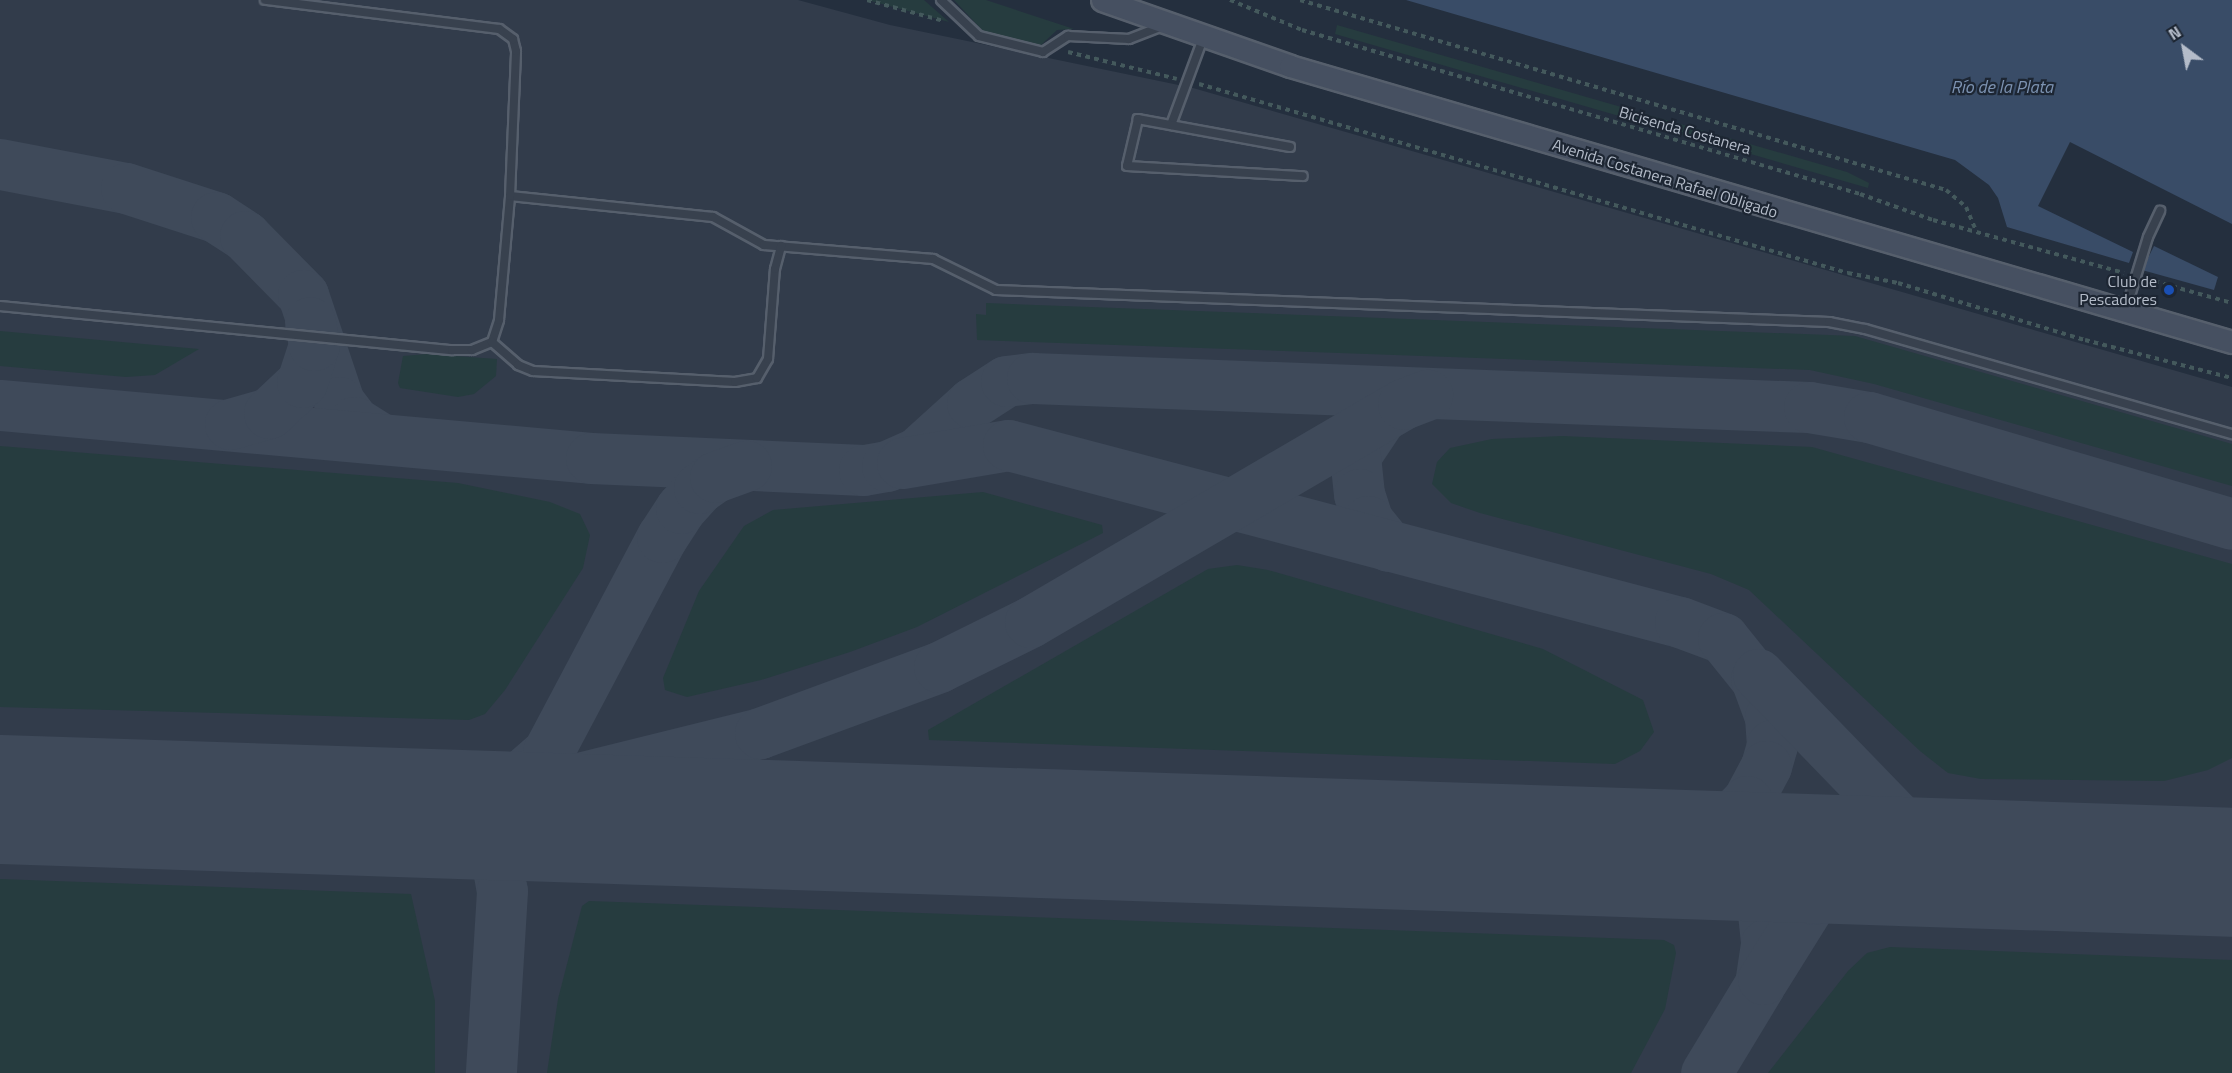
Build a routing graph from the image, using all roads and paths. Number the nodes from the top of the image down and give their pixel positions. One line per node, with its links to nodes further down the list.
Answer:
1 (265, 0): 15 (lane)
2 (867, 0): 8 (path)
3 (941, 0): 8 (lane)
4 (1102, 0): 7 (main road, Avenida Costanera Rafael Obligado)
5 (1230, 0): 17 (path, Bicisenda Costanera)
6 (1300, 0): 17 (path)
7 (1168, 24): 9 (main road, Avenida Costanera Rafael Obligado); 10 (lane)
8 (970, 28): 10 (lane)
9 (1204, 36): 11 (lane); 22 (main road, Avenida Costanera Rafael Obligado)
10 (1053, 48): 11 (path)
11 (1188, 82): 12 (lane); 25 (path)
12 (1171, 125): 13 (lane); 14 (lane)
13 (1290, 147)
14 (1303, 176)
15 (510, 196): 18 (lane); 23 (lane)
16 (2160, 211): 19 (lane)
17 (1976, 232): 19 (path, Bicisenda Costanera)
18 (781, 246): 23 (lane); 26 (lane)
19 (2136, 276): 20 (path, Bicisenda Costanera); 22 (lane)
20 (2232, 303)
21 (0, 306): 23 (lane)
22 (2125, 313): 24 (main road, Avenida Costanera Rafael Obligado)
23 (492, 342)
24 (2232, 342)
25 (2232, 378)
26 (2232, 434)

